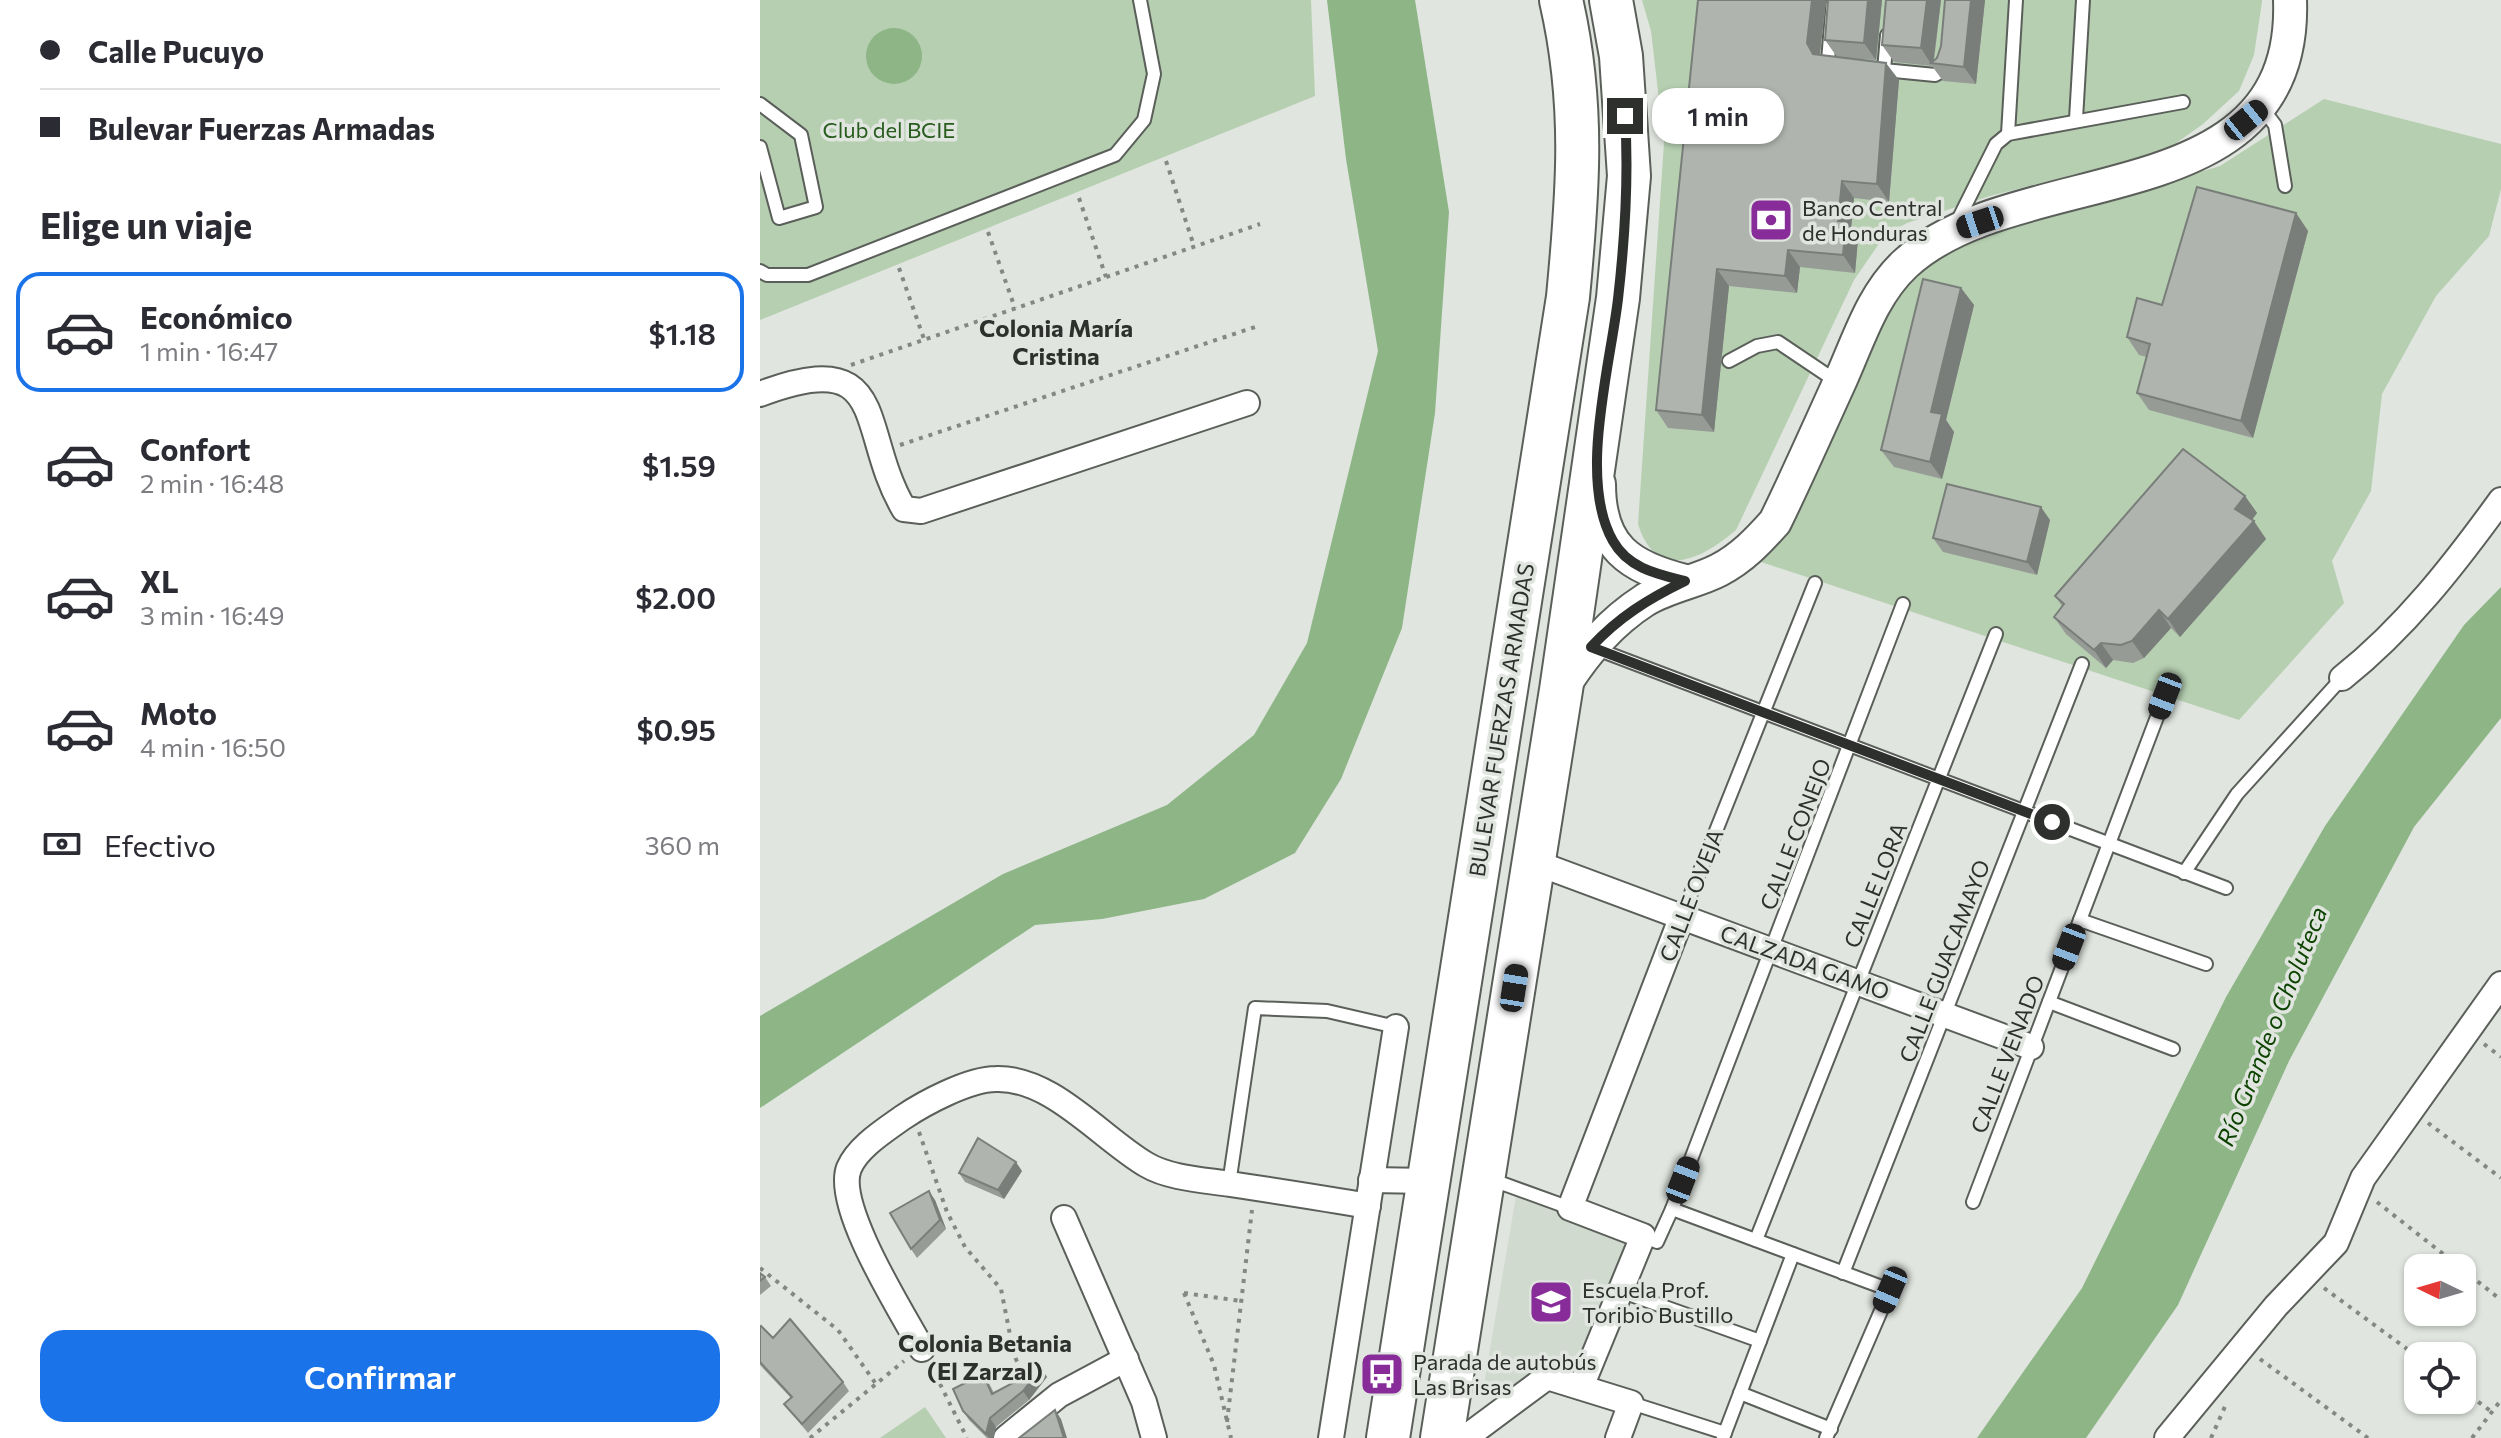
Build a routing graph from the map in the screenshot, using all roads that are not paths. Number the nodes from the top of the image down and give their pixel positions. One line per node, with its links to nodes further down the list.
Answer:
1 (1140, 0): 19 (lane)
2 (1561, 0): 56 (highway, BULEVAR FUERZAS ARMADAS)
3 (1611, 0): 24 (highway)
4 (1833, 0): 10 (lane)
5 (2016, 0): 15 (lane)
6 (2083, 0): 14 (lane)
7 (2290, 0): 13 (street)
8 (1890, 14): 9 (lane)
9 (1945, 47)
10 (1845, 67)
11 (2183, 102): 14 (lane)
12 (760, 104): 16 (lane)
13 (2262, 108): 17 (lane); 18 (street)
14 (2076, 119): 15 (lane)
15 (2008, 134): 18 (lane)
16 (760, 147)
17 (2285, 186)
18 (1953, 231): 21 (street)
19 (760, 271)
20 (1729, 361): 21 (lane)
21 (1839, 383): 26 (street)
22 (760, 394): 23 (street)
23 (1247, 403)
24 (1599, 443): 26 (street); 33 (highway)
25 (2501, 500): 32 (street)
26 (1685, 581): 30 (street)
27 (1815, 583): 35 (lane, CALLE OVEJA)
28 (1903, 604): 36 (lane, CALLE CONEJO)
29 (1996, 634): 37 (lane, CALLE LORA)
30 (1591, 647): 33 (street); 35 (lane)
31 (2082, 664): 38 (lane, CALLE GUACAMAYO)
32 (2342, 678): 41 (lane)
33 (1561, 690): 40 (highway)
34 (2165, 696): 39 (lane, CALLE VENADO)
35 (1763, 712): 36 (lane); 43 (lane, CALLE OVEJA)
36 (1851, 746): 37 (lane); 45 (lane, CALLE CONEJO)
37 (1938, 779): 38 (lane); 47 (lane, CALLE LORA)
38 (2024, 812): 39 (lane); 50 (lane, CALLE GUACAMAYO)
39 (2108, 844): 41 (lane); 44 (lane, CALLE VENADO)
40 (1534, 862): 43 (street, CALZADA GAMO); 54 (highway)
41 (2184, 873): 42 (lane)
42 (2226, 888)
43 (1682, 916): 45 (street, CALZADA GAMO); 60 (street, CALLE OVEJA)
44 (2080, 920): 46 (lane); 49 (lane, CALLE VENADO)
45 (1772, 950): 47 (street, CALZADA GAMO); 61 (lane, CALLE CONEJO)
46 (2206, 964)
47 (1858, 982): 50 (street, CALZADA GAMO); 64 (lane, CALLE LORA)
48 (2501, 984): 83 (street)
49 (2049, 1002): 52 (lane, CALLE VENADO); 53 (lane)
50 (1945, 1014): 52 (street, CALZADA GAMO); 66 (lane, CALLE GUACAMAYO)
51 (1396, 1027): 55 (street); 57 (lane)
52 (2031, 1047): 58 (lane, CALLE VENADO)
53 (2173, 1049)
54 (1483, 1176): 60 (lane); 80 (highway)
55 (1371, 1180): 56 (street); 59 (street)
56 (1428, 1181): 79 (highway, BULEVAR FUERZAS ARMADAS)
57 (1229, 1184): 59 (street); 69 (street)
58 (1973, 1202)
59 (1368, 1206): 78 (street)
60 (1570, 1208): 63 (street)
61 (1672, 1209): 63 (lane, CALLE CONEJO); 64 (lane)
62 (1064, 1218): 70 (street)
63 (1643, 1236): 67 (street)
64 (1756, 1240): 65 (lane)
65 (1793, 1254): 66 (lane); 68 (lane)
66 (1843, 1273): 74 (lane)
67 (1620, 1291): 68 (lane); 71 (street)
68 (1760, 1341): 72 (lane)
69 (922, 1349)
70 (1126, 1359): 76 (street); 77 (street)
71 (1581, 1387): 73 (street); 81 (street)
72 (1740, 1393): 74 (lane); 75 (lane)
73 (1631, 1403): 75 (lane); 82 (street)
74 (1828, 1433)
75 (1724, 1435)
76 (1006, 1438)
77 (1154, 1438)
78 (1331, 1438)
79 (1388, 1438)
80 (1442, 1438)
81 (1465, 1438)
82 (1618, 1438)
83 (2167, 1438)

